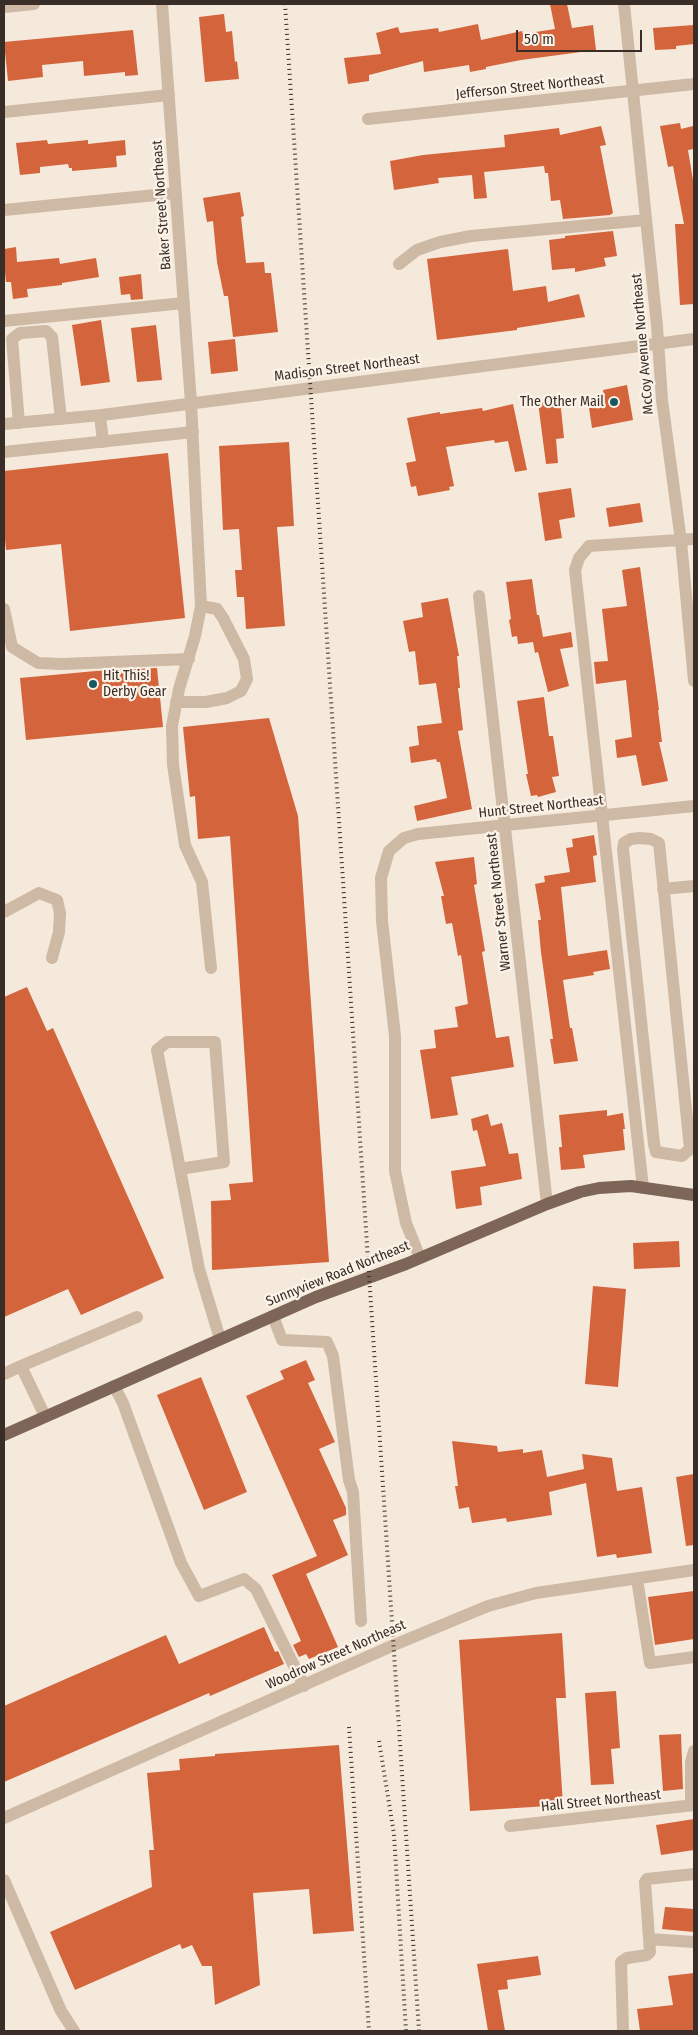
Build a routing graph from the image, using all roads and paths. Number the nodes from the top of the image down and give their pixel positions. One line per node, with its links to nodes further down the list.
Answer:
1 (34, 4): 4 (street)
2 (162, 4): 7 (street, Baker Street Northeast)
3 (624, 4): 6 (street, McCoy Avenue Northeast)
4 (4, 7)
5 (694, 84): 6 (street, Jefferson Street Northeast)
6 (634, 91): 9 (street, Jefferson Street Northeast); 12 (street, McCoy Avenue Northeast)
7 (169, 95): 8 (street); 10 (street, Baker Street Northeast)
8 (4, 112)
9 (368, 118)
10 (176, 193): 11 (street); 14 (street, Baker Street Northeast)
11 (4, 210)
12 (646, 220): 13 (street); 17 (street, McCoy Avenue Northeast)
13 (399, 264)
14 (184, 303): 15 (street); 18 (street, Baker Street Northeast)
15 (4, 321)
16 (694, 339): 17 (street, Madison Street Northeast)
17 (659, 343): 18 (street, Madison Street Northeast); 27 (street, McCoy Avenue Northeast)
18 (191, 403): 19 (street, Madison Street Northeast); 23 (street, Baker Street Northeast)
19 (100, 415): 20 (street, Madison Street Northeast); 24 (street)
20 (61, 419): 21 (street, Madison Street Northeast); 21 (street)
21 (19, 423): 22 (street, Madison Street Northeast)
22 (4, 424)
23 (192, 432): 24 (street); 29 (street, Baker Street Northeast)
24 (103, 442): 25 (street)
25 (4, 452)
26 (694, 540): 27 (street)
27 (680, 541): 32 (street, McCoy Avenue Northeast); 35 (street)
28 (479, 596): 36 (street, Warner Street Northeast)
29 (201, 606): 31 (street, Baker Street Northeast); 33 (street)
30 (4, 610): 31 (street)
31 (189, 659): 33 (street, Baker Street Northeast)
32 (694, 680)
33 (176, 702): 41 (street, Baker Street Northeast)
34 (694, 806): 35 (street, Hunt Street Northeast)
35 (603, 815): 36 (street, Hunt Street Northeast); 44 (street)
36 (505, 826): 46 (street, Warner Street Northeast); 47 (street, Hunt Street Northeast)
37 (694, 886): 38 (street)
38 (663, 889): 42 (street); 42 (street)
39 (4, 912): 40 (street)
40 (52, 958)
41 (211, 968)
42 (689, 1094)
43 (180, 1169): 43 (street); 50 (street)
44 (643, 1188): 45 (main road, Sunnyview Road Northeast); 46 (main road, Sunnyview Road Northeast)
45 (694, 1195)
46 (547, 1204): 47 (main road, Sunnyview Road Northeast)
47 (420, 1258): 48 (main road, Sunnyview Road Northeast)
48 (273, 1316): 50 (main road, Sunnyview Road Northeast); 58 (street)
49 (137, 1318): 51 (street)
50 (220, 1339): 53 (main road, Sunnyview Road Northeast)
51 (21, 1366): 52 (street); 54 (street)
52 (4, 1374)
53 (114, 1386): 54 (main road, Sunnyview Road Northeast); 60 (street)
54 (45, 1416): 55 (main road, Sunnyview Road Northeast)
55 (4, 1434)
56 (694, 1570): 57 (street, Woodrow Street Northeast)
57 (637, 1578): 59 (street); 60 (street, Woodrow Street Northeast)
58 (361, 1621)
59 (694, 1657)
60 (304, 1686): 63 (street, Woodrow Street Northeast)
61 (694, 1751): 62 (street)
62 (693, 1805): 64 (street, Hall Street Northeast)
63 (4, 1818)
64 (510, 1826)
65 (694, 1874): 67 (street)
66 (4, 1880): 69 (street)
67 (649, 1939): 68 (street); 70 (street)
68 (694, 1942)
69 (74, 2031)
70 (622, 2031)

